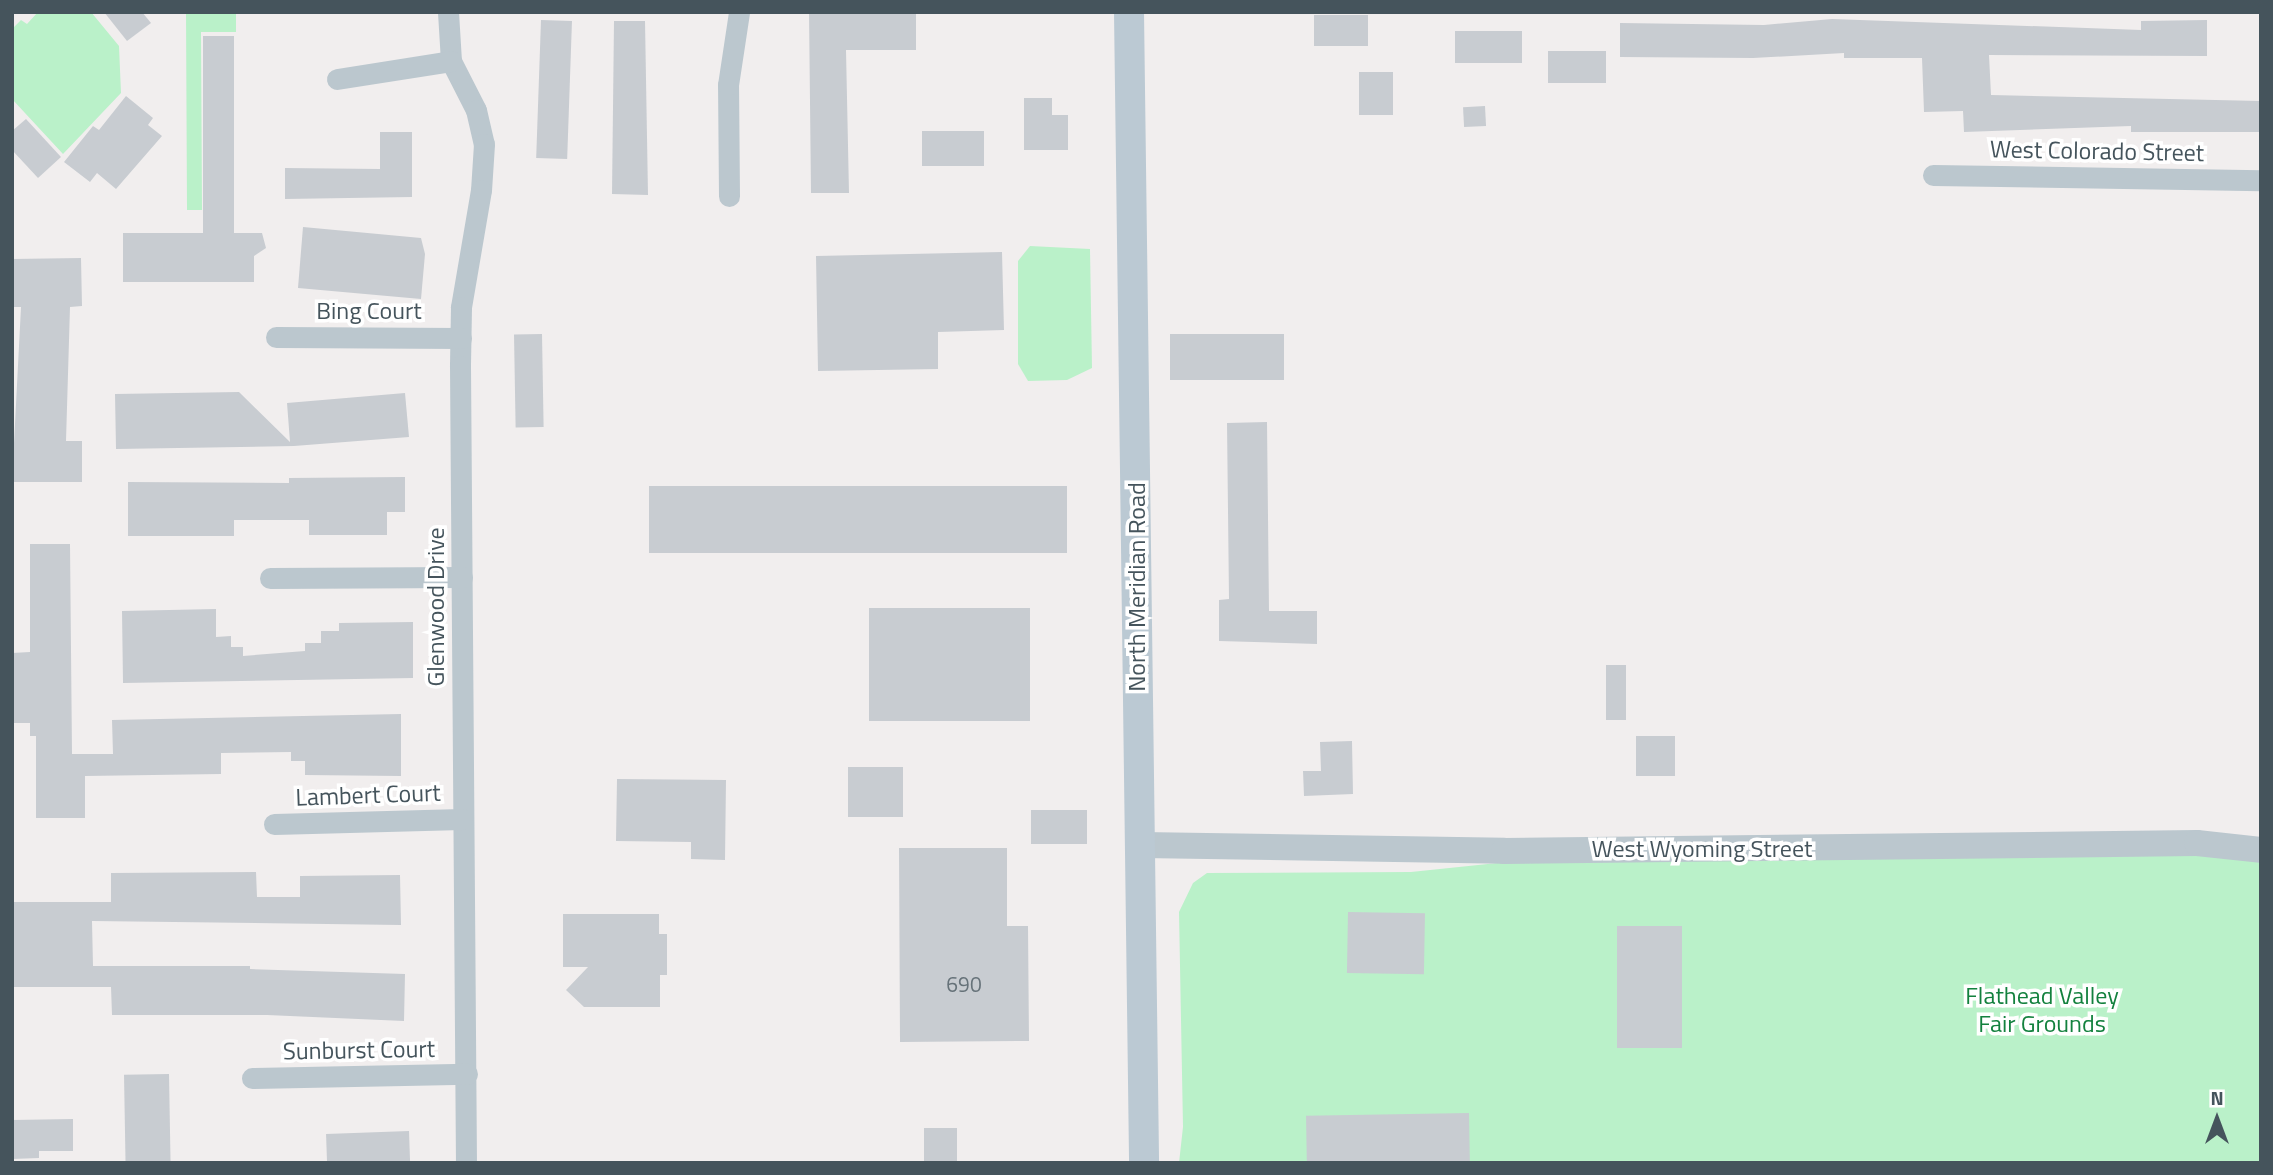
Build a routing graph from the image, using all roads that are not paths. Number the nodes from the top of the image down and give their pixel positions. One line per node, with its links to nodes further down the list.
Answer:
1 (448, 12): 4 (street, Glenwood Drive)
2 (739, 12): 8 (street)
3 (1129, 12): 15 (main road, North Meridian Road)
4 (451, 61): 5 (street); 10 (street, Glenwood Drive)
5 (337, 79)
6 (1933, 175): 7 (street, West Colorado Street)
7 (2261, 180)
8 (729, 196)
9 (276, 337): 10 (street, Bing Court)
10 (461, 338): 11 (street, Glenwood Drive)
11 (462, 577): 12 (street); 13 (street, Glenwood Drive)
12 (270, 578)
13 (462, 819): 14 (street, Lambert Court); 17 (street, Glenwood Drive)
14 (274, 824)
15 (1142, 845): 16 (street, West Wyoming Street); 20 (main road, North Meridian Road)
16 (2261, 850)
17 (467, 1074): 18 (street, Sunburst Court); 19 (street, Glenwood Drive)
18 (253, 1078)
19 (466, 1163)
20 (1144, 1163)

